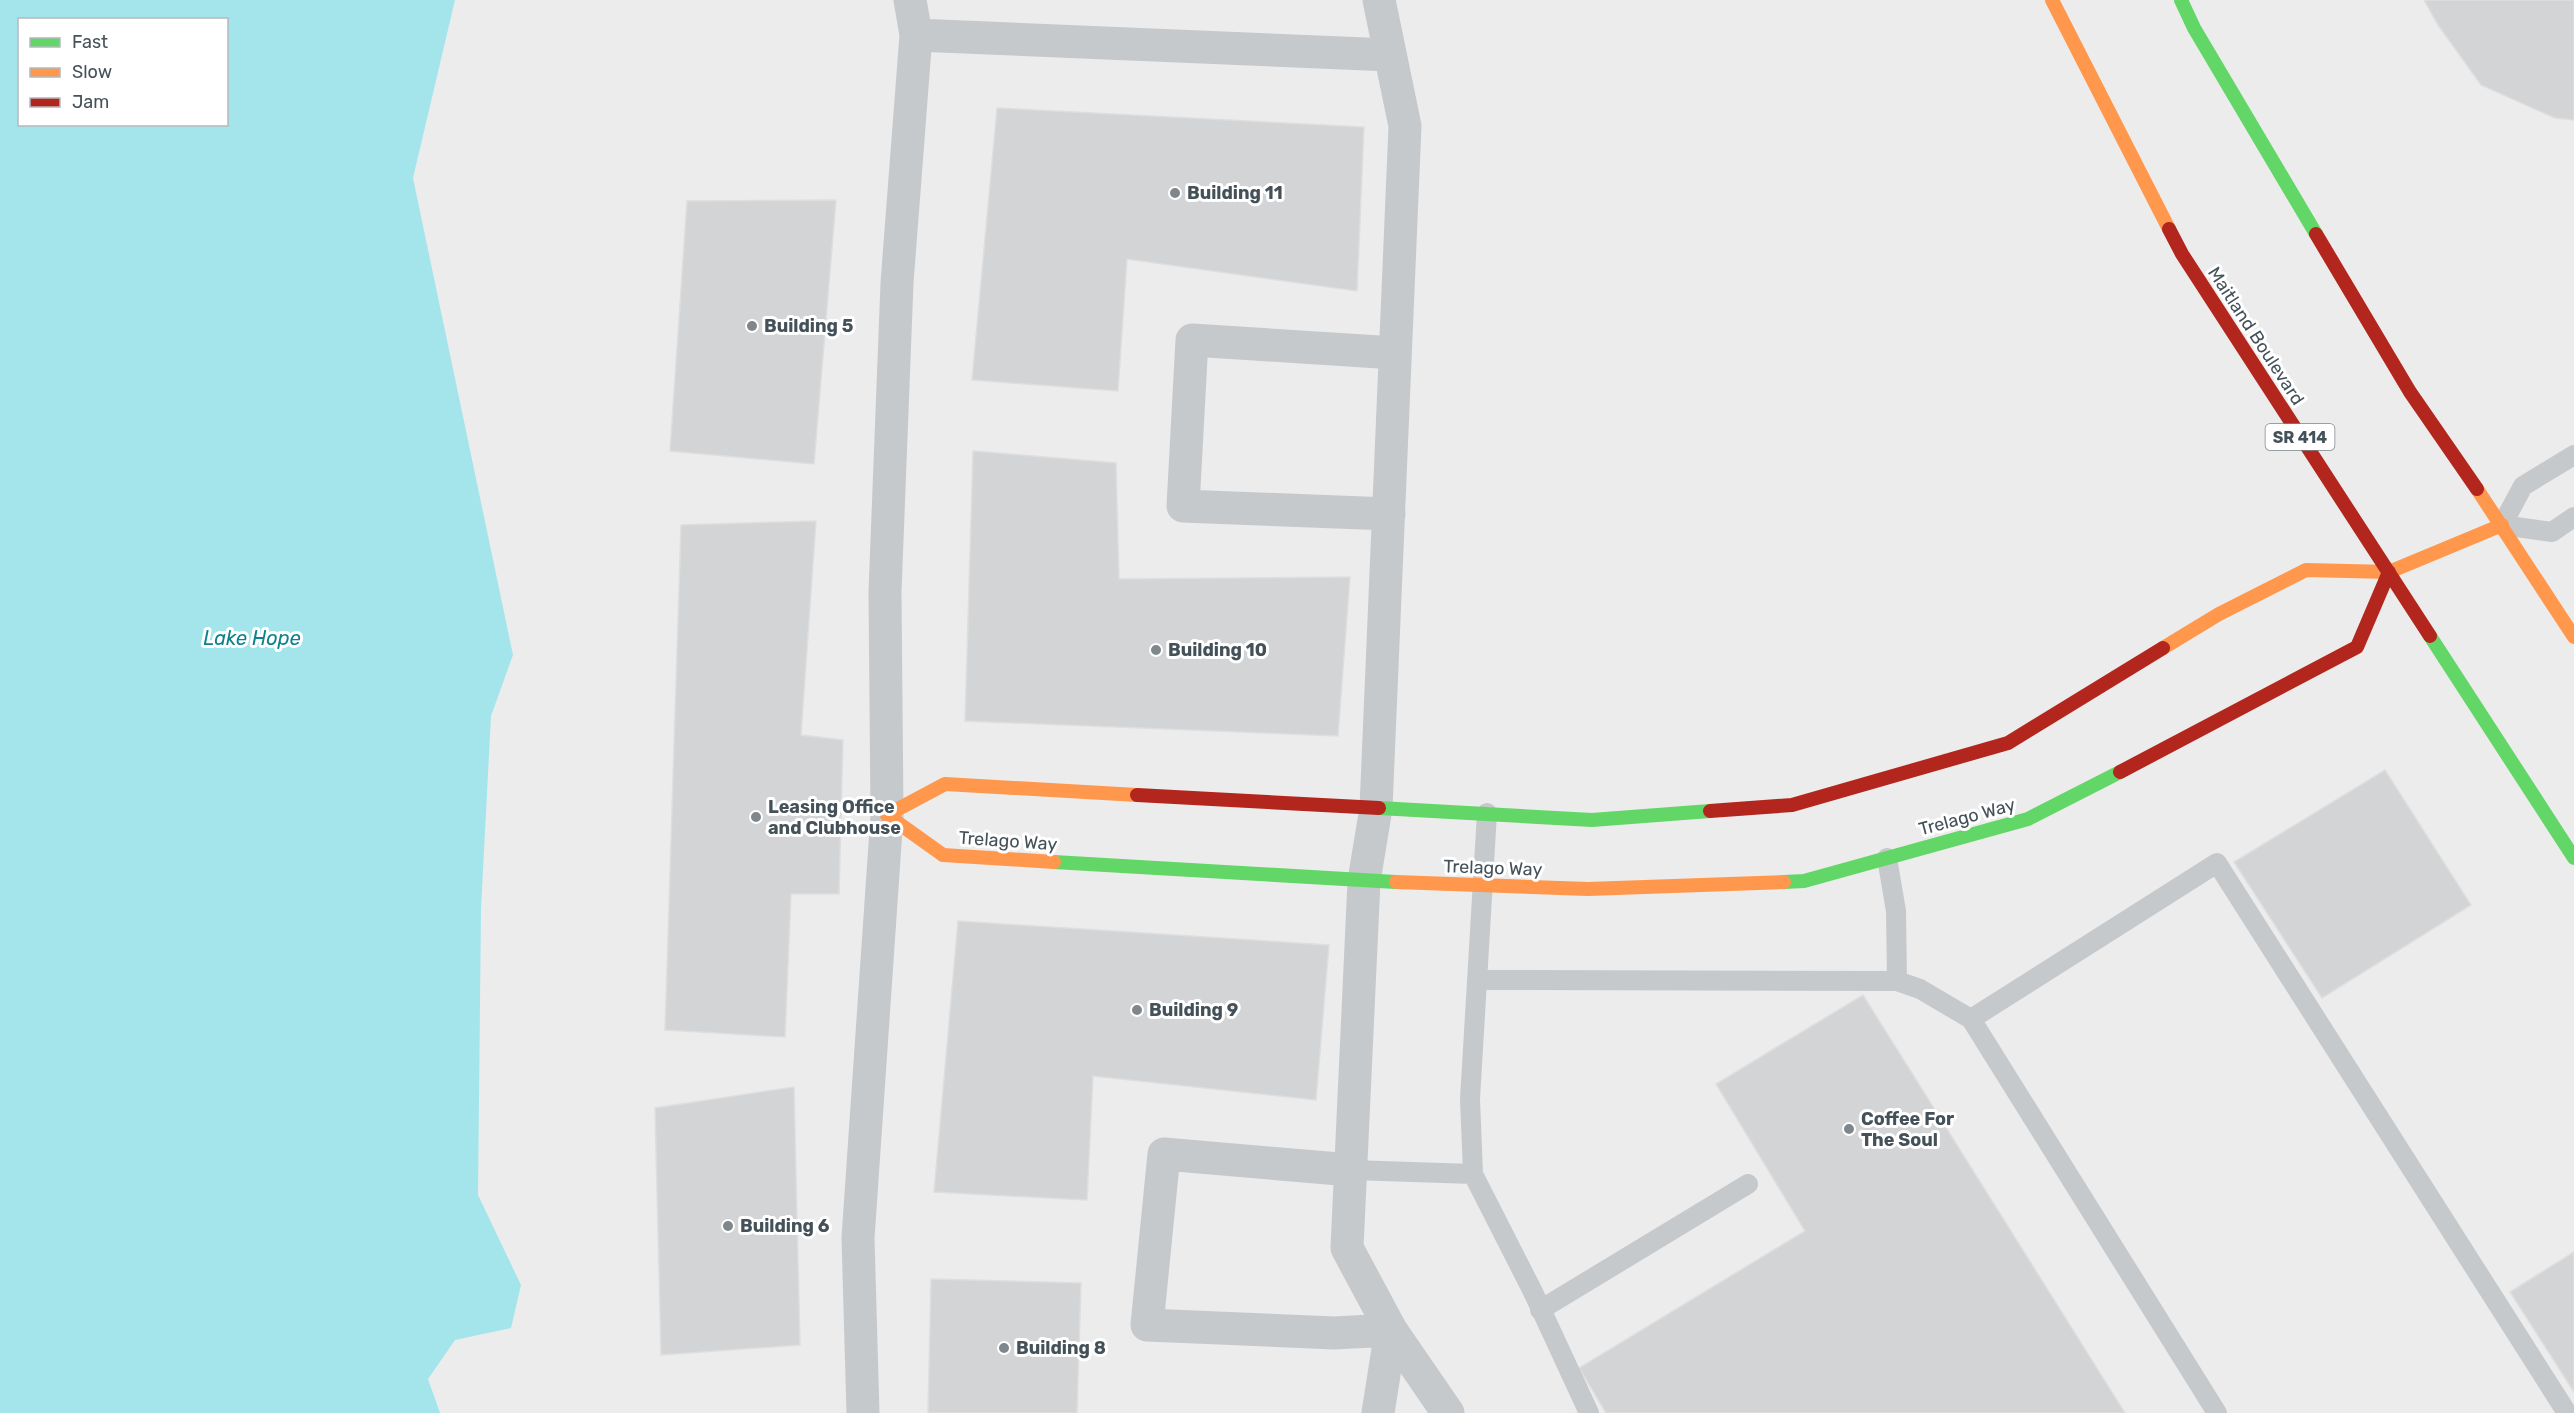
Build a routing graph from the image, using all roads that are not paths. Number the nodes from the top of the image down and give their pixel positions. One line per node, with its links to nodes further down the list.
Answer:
1 (910, 0): 5 (street)
2 (1379, 0): 6 (street)
3 (2052, 0): 12 (street, Maitland Boulevard / SR 414)
4 (2181, 0): 11 (street)
5 (916, 35): 6 (street); 16 (street)
6 (1390, 55): 7 (street)
7 (1395, 353): 9 (street); 9 (street)
8 (2574, 455): 11 (lane)
9 (1389, 514): 14 (street)
10 (2574, 517): 11 (lane)
11 (2502, 525): 12 (street); 13 (street)
12 (2389, 572): 15 (street); 17 (street, Trelago Way); 18 (street, Maitland Boulevard / SR 414)
13 (2574, 637)
14 (1376, 808): 15 (street); 16 (street); 19 (street)
15 (1487, 813): 20 (lane)
16 (887, 815): 19 (street, Trelago Way); 29 (street)
17 (1887, 858): 20 (street, Trelago Way); 22 (lane)
18 (2574, 858)
19 (1364, 881): 20 (street, Trelago Way); 24 (street)
20 (1482, 885): 21 (lane)
21 (1477, 980): 22 (lane); 25 (lane)
22 (1897, 981): 23 (lane)
23 (1971, 1020): 33 (lane); 34 (lane)
24 (1351, 1170): 25 (lane); 28 (street); 28 (street)
25 (1473, 1174): 27 (lane)
26 (1748, 1184): 27 (lane)
27 (1540, 1310): 32 (lane)
28 (1391, 1330): 30 (street); 31 (street)
29 (863, 1413)
30 (1378, 1413)
31 (1448, 1413)
32 (1589, 1413)
33 (2217, 1413)
34 (2567, 1413)

